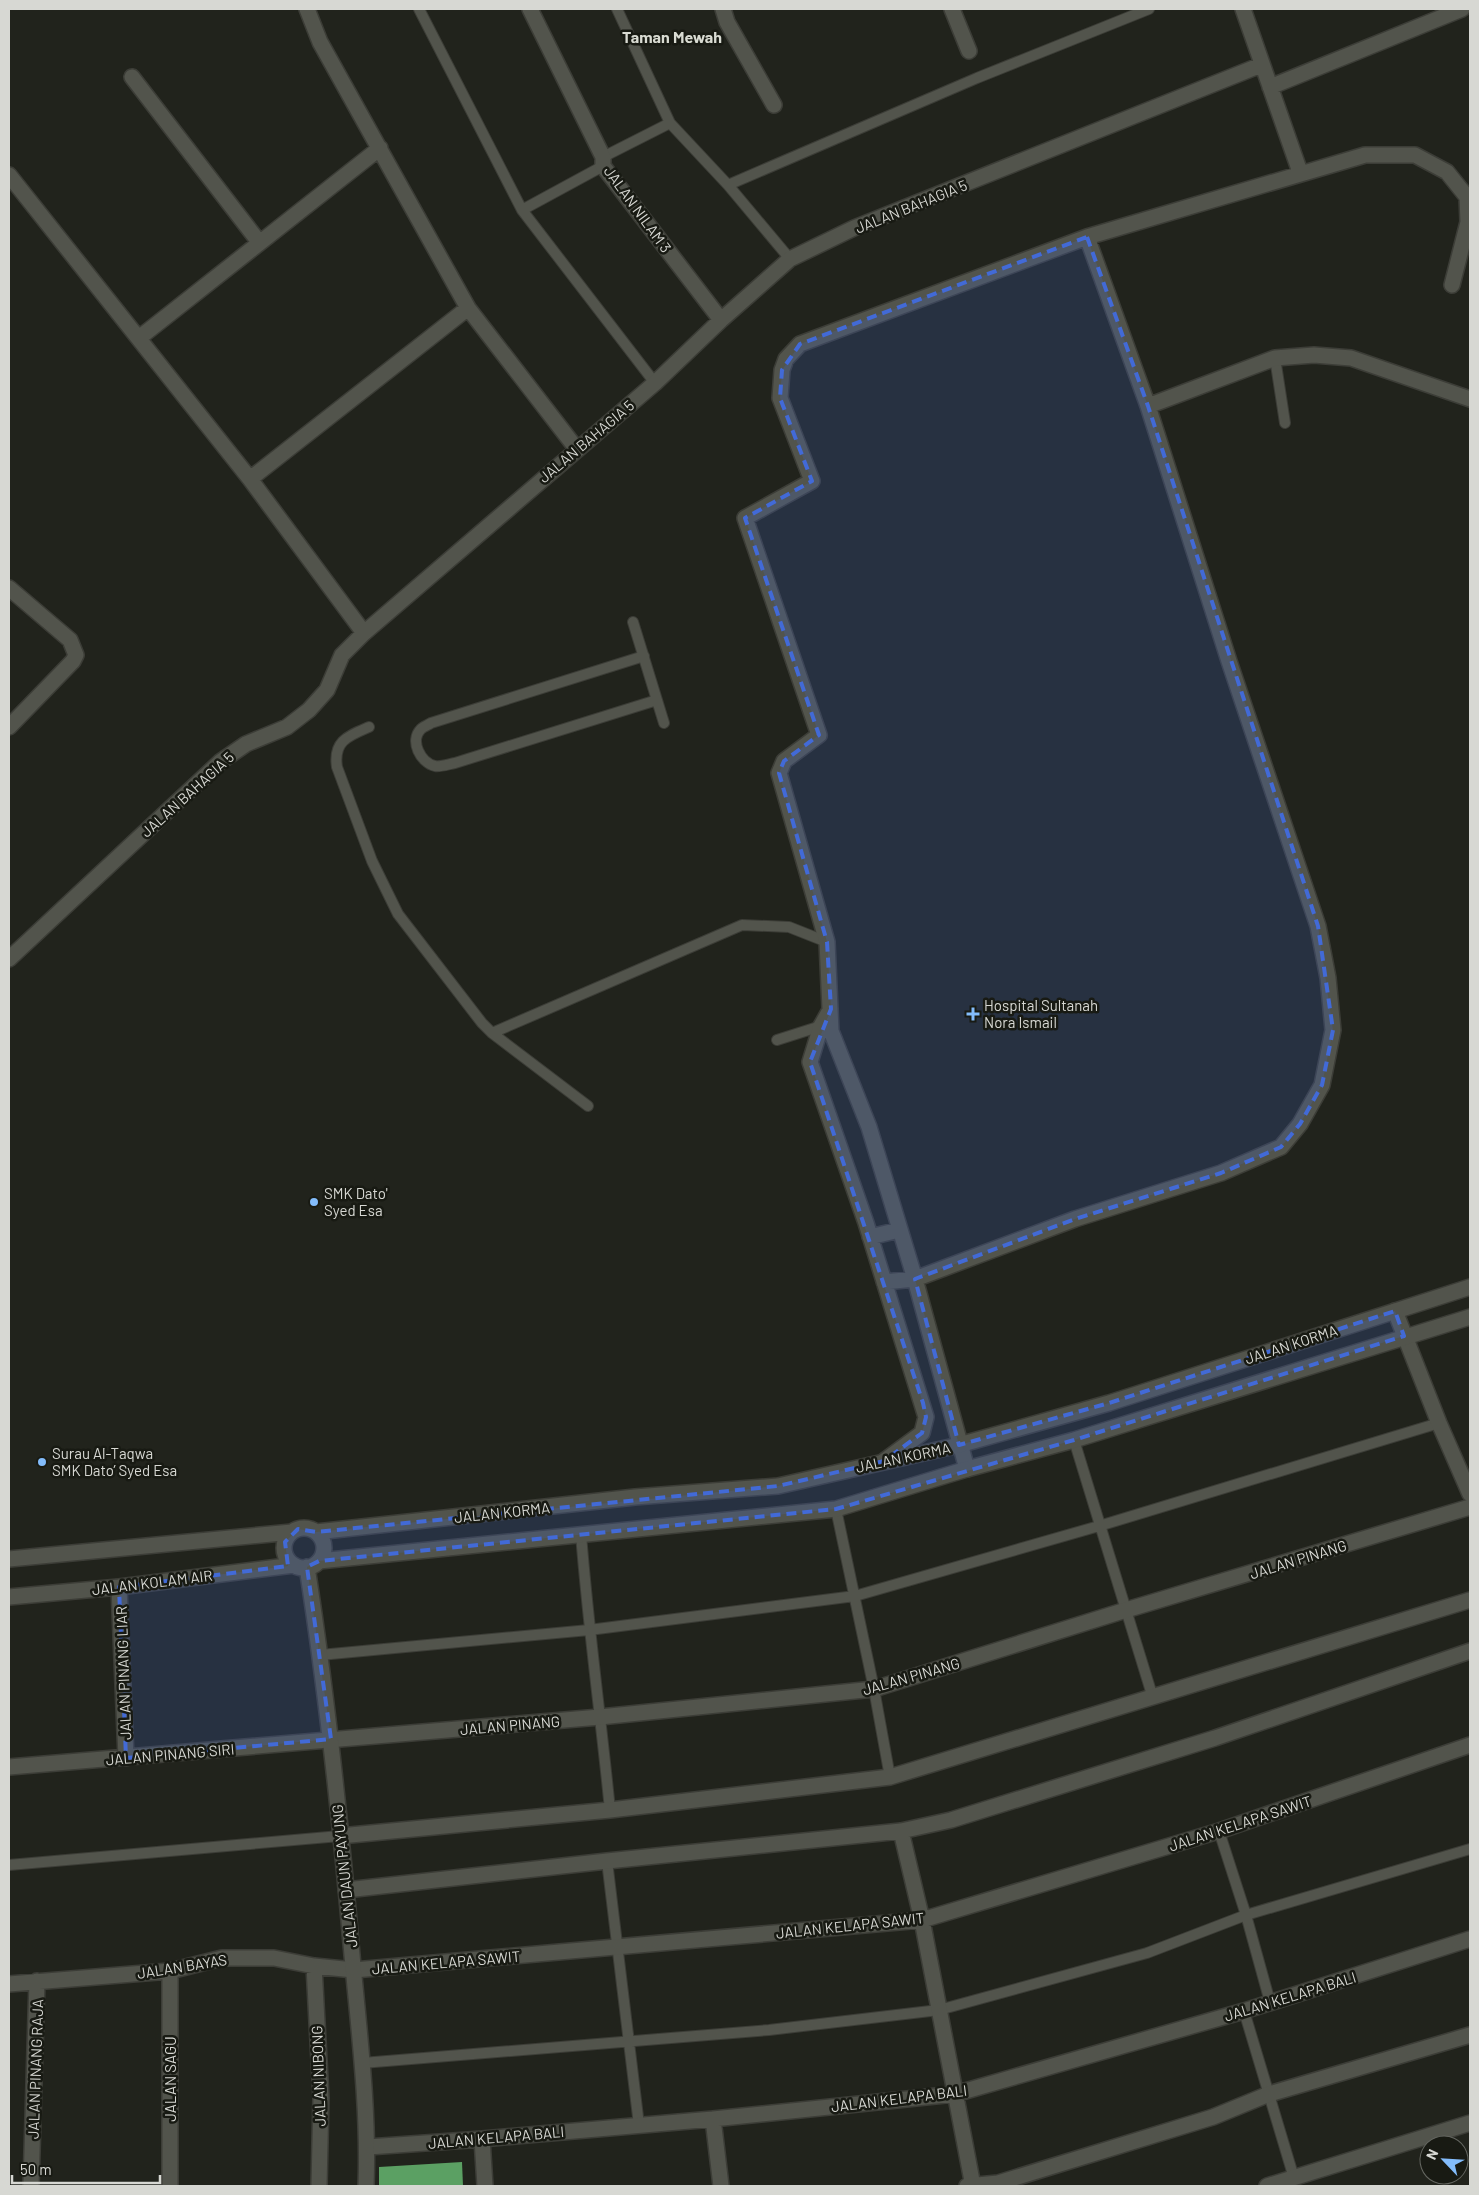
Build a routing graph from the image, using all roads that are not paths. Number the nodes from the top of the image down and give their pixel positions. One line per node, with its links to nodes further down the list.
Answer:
1 (307, 9): 16 (street)
2 (419, 9): 21 (lane)
3 (530, 9): 17 (street, JALAN NILAM 3)
4 (617, 9): 15 (lane)
5 (723, 9): 14 (street)
6 (952, 9): 10 (street)
7 (1149, 9): 20 (lane)
8 (1243, 9): 11 (street)
9 (1462, 9): 13 (street)
10 (970, 51)
11 (1261, 65): 13 (street); 24 (street, JALAN BAHAGIA 5)
12 (132, 77): 23 (street)
13 (1270, 87): 18 (street)
14 (774, 105)
15 (670, 124): 17 (lane); 20 (lane)
16 (380, 148): 23 (street); 26 (street)
17 (603, 162): 21 (lane); 27 (street, JALAN NILAM 3)
18 (1300, 172): 22 (street); 25 (street)
19 (9, 176): 28 (street)
20 (728, 185): 24 (lane)
21 (522, 210): 30 (lane)
22 (1087, 237): 32 (street); 44 (street)
23 (260, 242): 28 (street)
24 (790, 259): 27 (street, JALAN BAHAGIA 5)
25 (1452, 285)
26 (468, 308): 34 (street); 35 (street)
27 (721, 320): 30 (street, JALAN BAHAGIA 5)
28 (139, 338): 35 (street)
29 (1275, 358): 31 (street); 32 (street); 33 (lane)
30 (655, 383): 34 (street, JALAN BAHAGIA 5)
31 (1470, 399)
32 (1148, 406): 52 (street)
33 (1285, 423)
34 (576, 448): 38 (street, JALAN BAHAGIA 5)
35 (250, 479): 38 (street)
36 (9, 588): 42 (street)
37 (633, 622): 39 (lane)
38 (364, 633): 45 (street, JALAN BAHAGIA 5)
39 (644, 656): 40 (lane); 40 (lane)
40 (657, 700): 41 (lane)
41 (664, 723)
42 (9, 727)
43 (369, 727): 47 (lane)
44 (827, 942): 46 (street); 47 (lane)
45 (9, 959)
46 (826, 1028): 48 (lane); 50 (street); 51 (street)
47 (492, 1033): 49 (lane)
48 (777, 1040)
49 (588, 1106)
50 (899, 1230): 51 (street); 52 (street)
51 (870, 1236): 53 (street)
52 (915, 1279): 53 (street); 60 (street)
53 (884, 1282): 61 (street)
54 (1470, 1287): 55 (street, JALAN KORMA)
55 (1395, 1310): 57 (street); 60 (street, JALAN KORMA)
56 (1470, 1317): 57 (street, JALAN KORMA)
57 (1404, 1336): 58 (street); 59 (street, JALAN KORMA)
58 (1439, 1423): 63 (street); 66 (lane)
59 (1074, 1440): 62 (street, JALAN KORMA); 66 (lane)
60 (959, 1445): 61 (street, JALAN KORMA); 62 (street)
61 (884, 1460): 68 (street, JALAN KORMA)
62 (967, 1469): 65 (street, JALAN KORMA)
63 (1470, 1494)
64 (1470, 1508): 76 (street, JALAN PINANG)
65 (836, 1509): 69 (street, JALAN KORMA); 73 (lane)
66 (1099, 1526): 73 (lane); 76 (lane)
67 (292, 1532): 68 (street); 70 (street); 71 (street)
68 (316, 1532): 71 (street)
69 (581, 1534): 71 (street, JALAN KORMA); 77 (lane)
70 (9, 1559)
71 (307, 1564): 72 (street, JALAN KOLAM AIR); 79 (street, JALAN DAUN PAYUNG)
72 (119, 1587): 74 (street, JALAN KOLAM AIR); 85 (street, JALAN PINANG LIAR)
73 (854, 1596): 77 (lane); 80 (lane)
74 (9, 1597)
75 (1470, 1600): 81 (street)
76 (1126, 1610): 80 (street, JALAN PINANG); 81 (lane)
77 (589, 1630): 79 (lane); 82 (lane)
78 (1470, 1651): 89 (street)
79 (320, 1655): 83 (street, JALAN DAUN PAYUNG)
80 (874, 1689): 82 (street, JALAN PINANG); 87 (lane)
81 (1153, 1698): 87 (street)
82 (600, 1717): 83 (street, JALAN PINANG); 88 (lane)
83 (331, 1739): 85 (street, JALAN PINANG SIRI); 91 (street, JALAN DAUN PAYUNG)
84 (1470, 1745): 90 (street, JALAN KELAPA SAWIT)
85 (126, 1758): 86 (street, JALAN PINANG SIRI)
86 (9, 1767)
87 (890, 1777): 88 (street)
88 (610, 1810): 91 (street)
89 (901, 1831): 93 (street); 97 (street)
90 (1219, 1831): 96 (lane); 97 (street, JALAN KELAPA SAWIT)
91 (340, 1836): 94 (lane); 95 (street, JALAN DAUN PAYUNG)
92 (1470, 1849): 96 (lane)
93 (607, 1861): 95 (street); 99 (lane)
94 (9, 1865)
95 (346, 1890): 101 (street, JALAN DAUN PAYUNG)
96 (1246, 1915): 105 (lane); 106 (lane)
97 (922, 1920): 99 (street, JALAN KELAPA SAWIT); 106 (street)
98 (1470, 1939): 105 (street, JALAN KELAPA BALI)
99 (619, 1946): 101 (street, JALAN KELAPA SAWIT); 109 (lane)
100 (314, 1966): 101 (street, JALAN BAYAS); 102 (street, JALAN BAYAS); 121 (street, JALAN NIBONG)
101 (354, 1970): 110 (street, JALAN DAUN PAYUNG)
102 (170, 1971): 103 (street, JALAN BAYAS); 120 (street, JALAN SAGU)
103 (37, 1981): 104 (street, JALAN BAYAS); 119 (street, JALAN PINANG RAJA)
104 (9, 1984)
105 (1270, 2002): 107 (street, JALAN KELAPA BALI)
106 (939, 2010): 109 (lane); 111 (street)
107 (1244, 2011): 111 (street, JALAN KELAPA BALI); 112 (lane)
108 (1470, 2035): 112 (street)
109 (628, 2041): 110 (lane); 115 (lane)
110 (362, 2063): 117 (street, JALAN DAUN PAYUNG)
111 (955, 2094): 113 (street, JALAN KELAPA BALI); 126 (street)
112 (1268, 2094): 118 (lane); 126 (street)
113 (713, 2119): 115 (street, JALAN KELAPA BALI); 124 (street)
114 (1470, 2123): 118 (street)
115 (640, 2125): 116 (street, JALAN KELAPA BALI)
116 (482, 2140): 117 (street, JALAN KELAPA BALI); 123 (street)
117 (368, 2147): 122 (street, JALAN DAUN PAYUNG)
118 (1294, 2178): 127 (street)
119 (32, 2186)
120 (170, 2186)
121 (319, 2186)
122 (366, 2186)
123 (485, 2186)
124 (721, 2186)
125 (967, 2186): 126 (street)
126 (973, 2186)
127 (1267, 2186)

